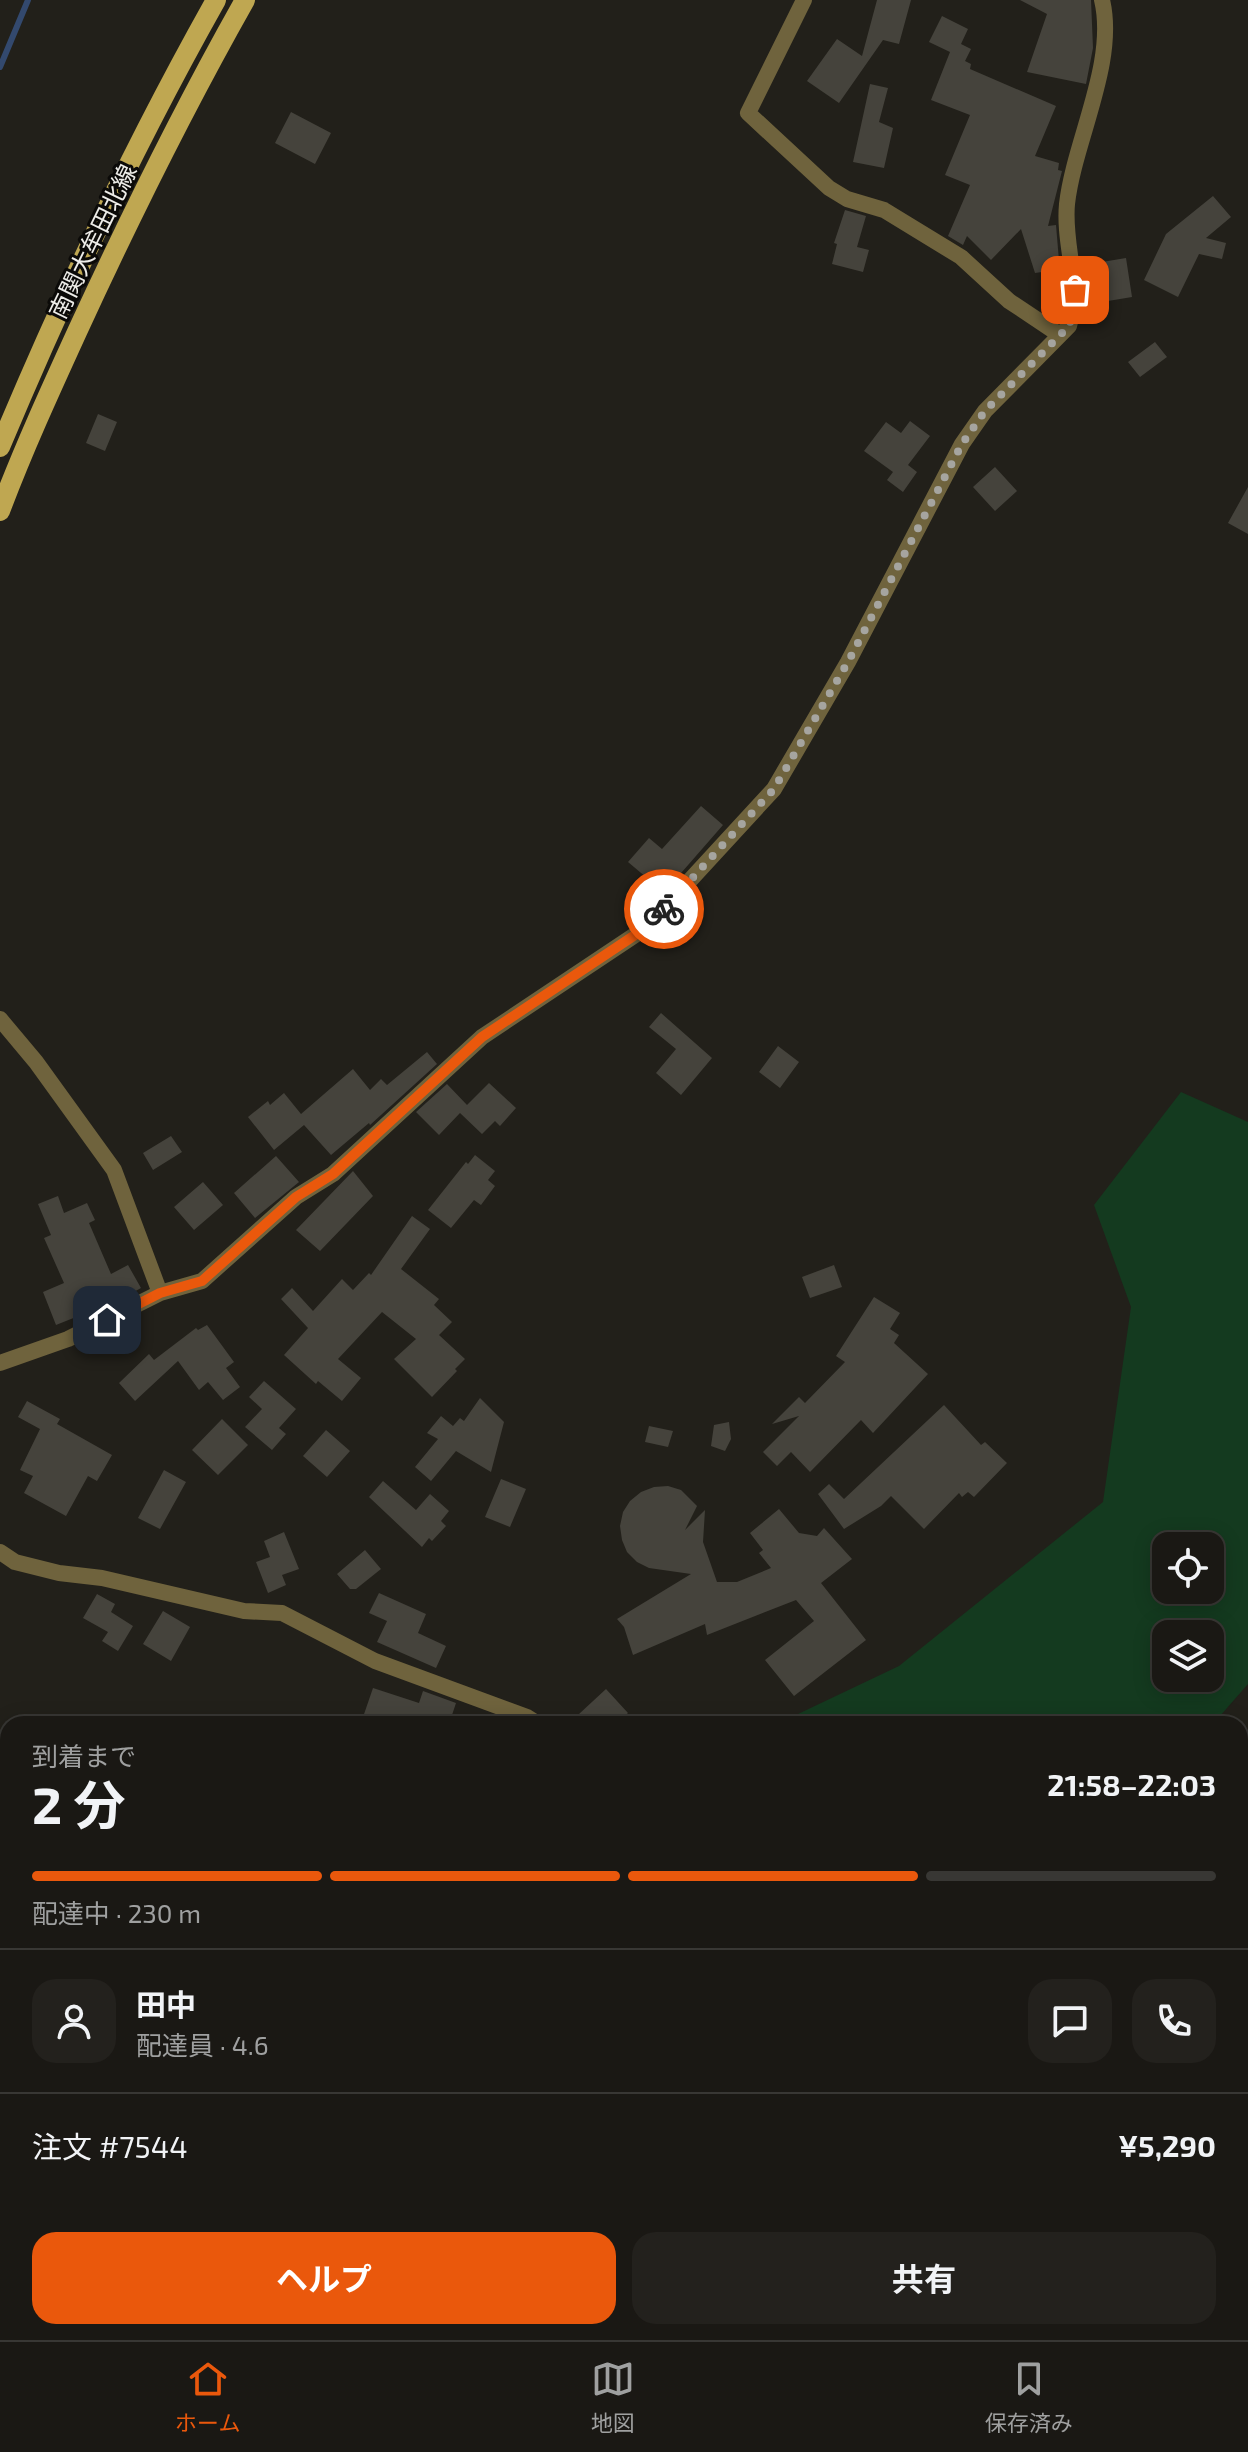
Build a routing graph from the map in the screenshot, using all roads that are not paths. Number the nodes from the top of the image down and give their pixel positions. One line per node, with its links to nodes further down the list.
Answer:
1 (216, 0): 6 (main road, 南関大牟田北線)
2 (245, 0): 7 (main road, 南関大牟田北線)
3 (804, 0): 5 (street)
4 (1102, 0): 5 (street)
5 (1060, 335): 9 (street)
6 (0, 447)
7 (0, 511)
8 (0, 1019): 9 (street)
9 (160, 1293): 10 (street)
10 (0, 1363)
11 (0, 1552): 12 (street)
12 (524, 1716)

